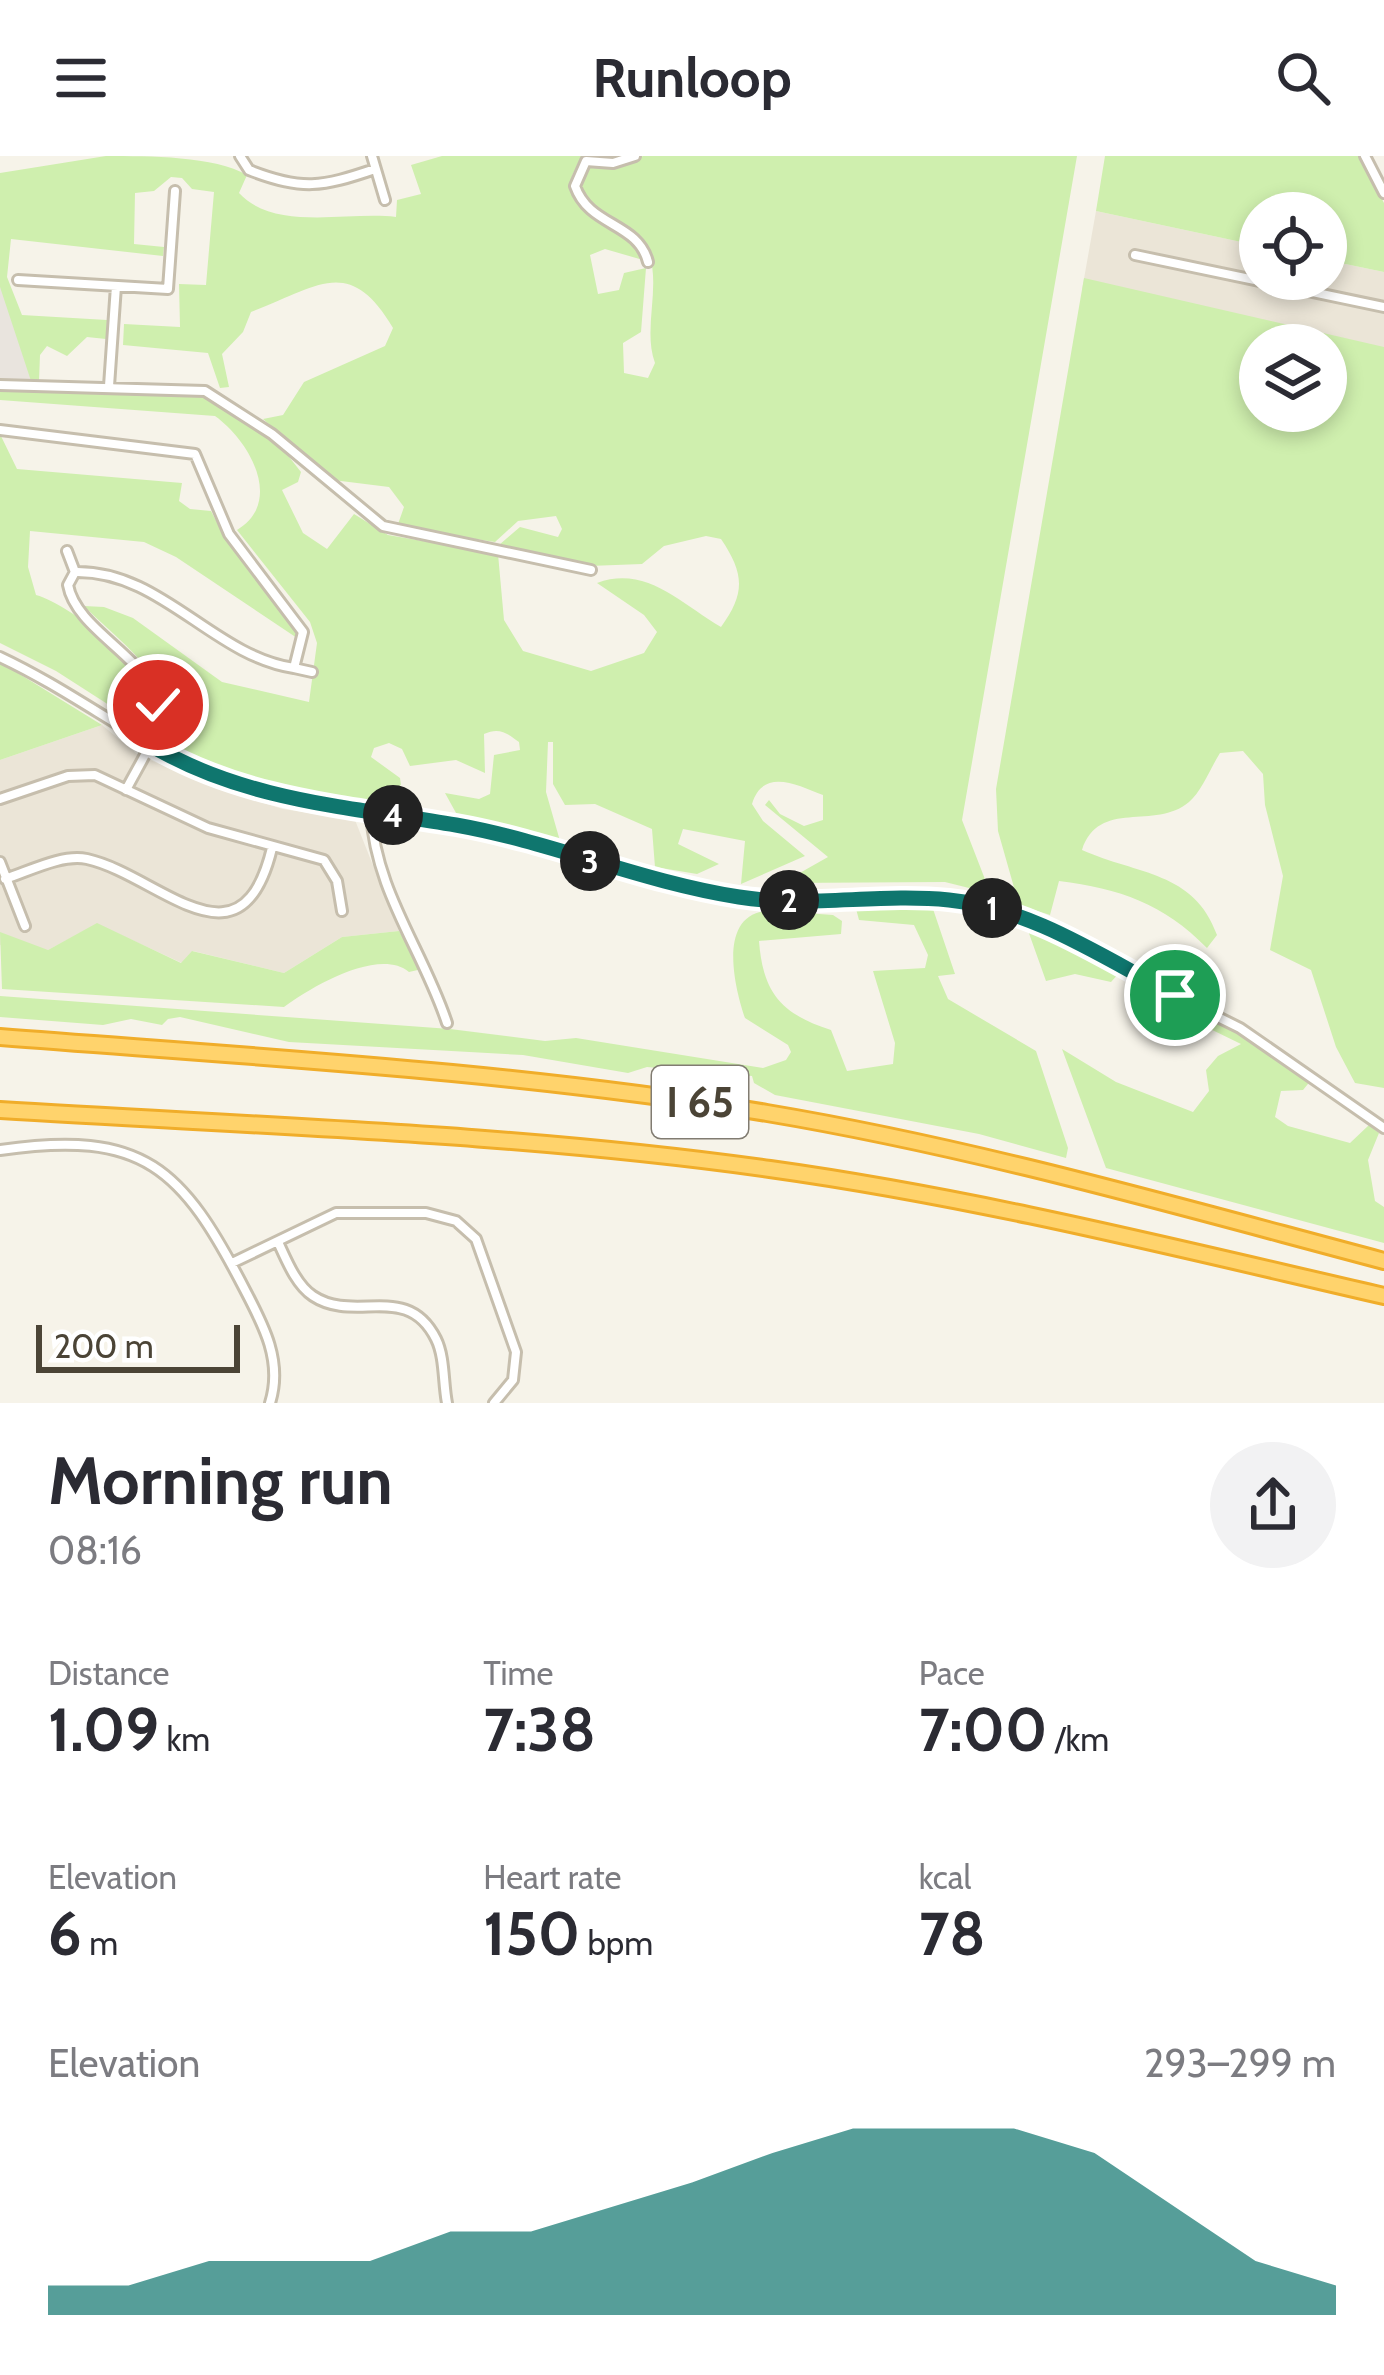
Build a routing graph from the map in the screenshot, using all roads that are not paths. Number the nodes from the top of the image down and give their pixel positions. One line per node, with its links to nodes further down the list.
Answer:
1 (240, 156): 5 (street)
2 (372, 156): 5 (street)
3 (635, 156): 10 (street)
4 (1365, 156): 7 (street)
5 (375, 169): 8 (street)
6 (175, 191): 12 (street)
7 (1384, 193)
8 (385, 200)
9 (1135, 255): 13 (street)
10 (648, 262)
11 (17, 280): 12 (street)
12 (116, 286): 15 (street)
13 (1384, 308)
14 (0, 386): 15 (street)
15 (110, 386): 18 (street)
16 (0, 430): 21 (street)
17 (67, 551): 19 (street)
18 (590, 570)
19 (75, 572): 21 (street); 23 (street)
20 (0, 657): 23 (street)
21 (294, 668): 22 (street)
22 (311, 672)
23 (149, 744): 24 (street); 26 (street)
24 (126, 790): 25 (street); 27 (street)
25 (0, 800)
26 (371, 812): 32 (street); 35 (street)
27 (272, 848): 29 (street); 30 (street)
28 (0, 862): 29 (street)
29 (5, 879): 31 (street)
30 (342, 911)
31 (26, 926)
32 (447, 1023)
33 (0, 1037): 38 (highway, I 65)
34 (0, 1110): 40 (highway, I 65)
35 (1384, 1128)
36 (0, 1150): 39 (street)
37 (278, 1242): 39 (street); 42 (street); 43 (street)
38 (1384, 1261)
39 (232, 1263): 41 (street)
40 (1384, 1296)
41 (270, 1403)
42 (447, 1403)
43 (494, 1403)

